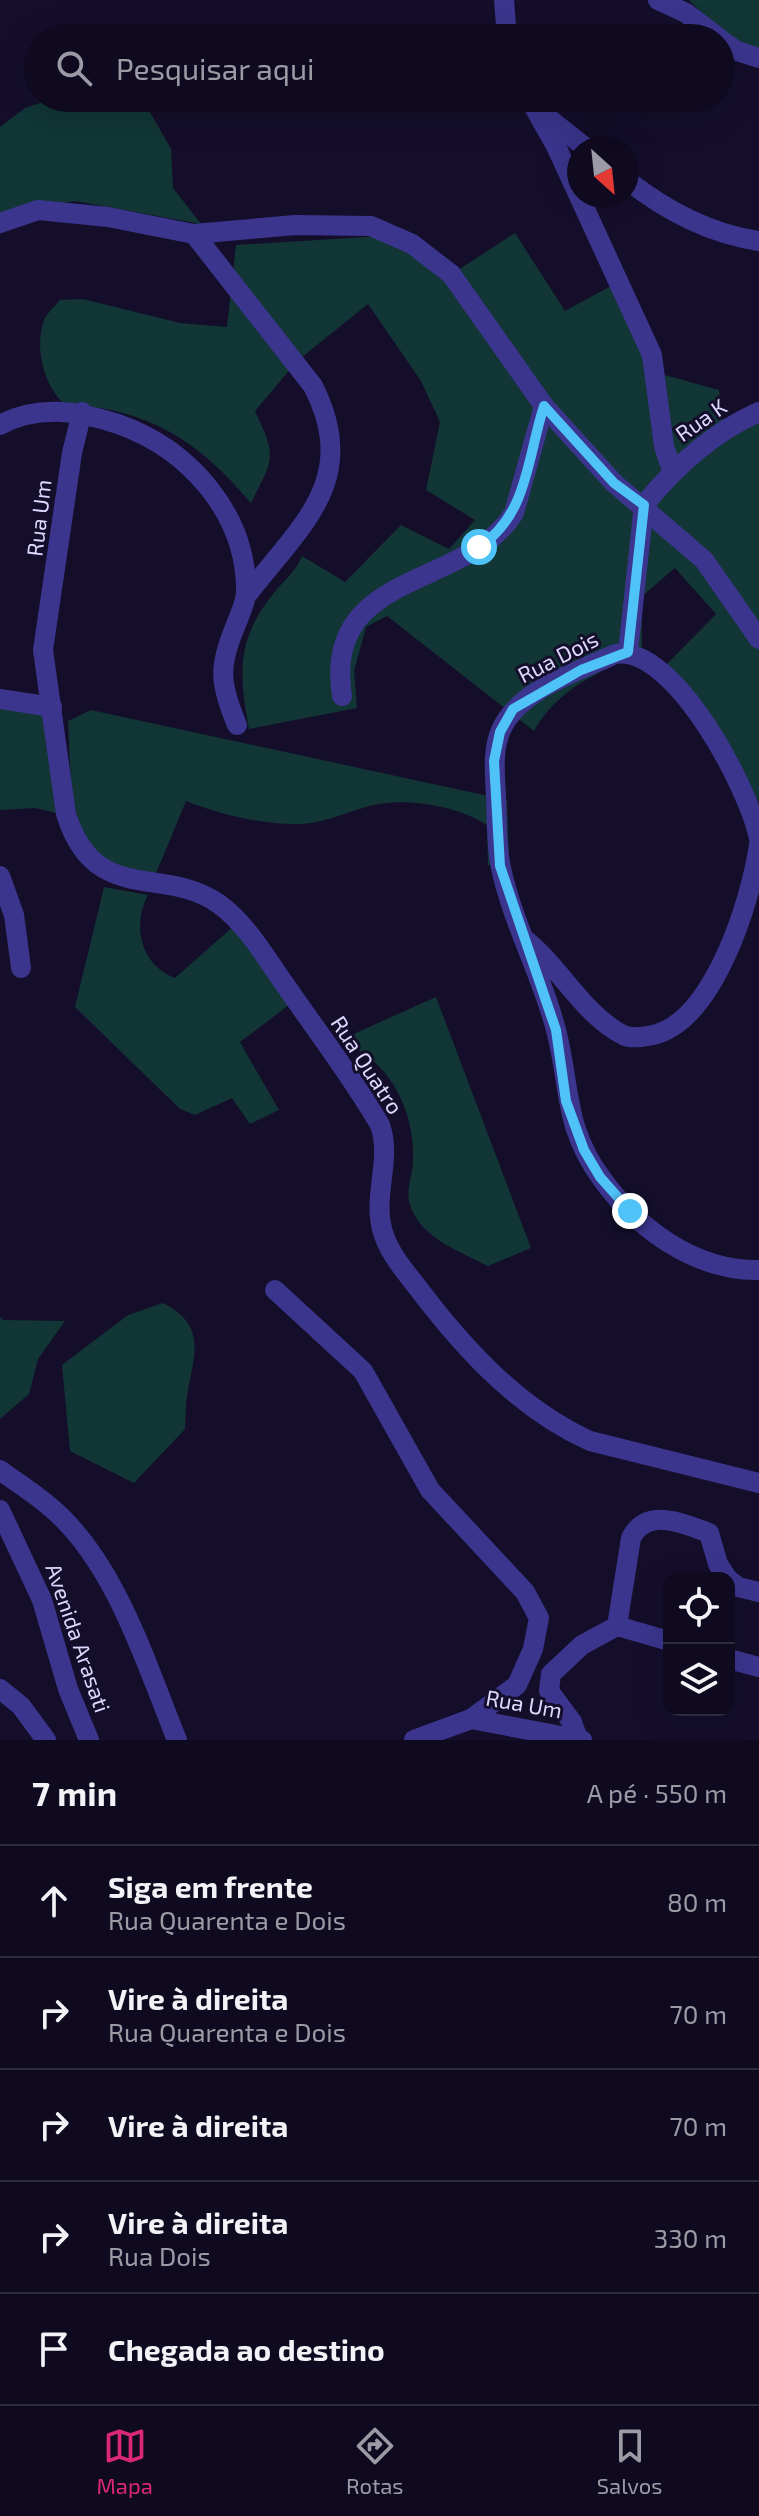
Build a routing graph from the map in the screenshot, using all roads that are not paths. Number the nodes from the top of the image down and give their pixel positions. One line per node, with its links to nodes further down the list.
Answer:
1 (504, 0): 3 (street)
2 (658, 0): 4 (street)
3 (506, 24)
4 (700, 24)
5 (735, 50): 6 (street)
6 (759, 58)
7 (537, 112): 18 (street)
8 (543, 112): 9 (street)
9 (572, 136)
10 (639, 189): 13 (street)
11 (0, 223): 12 (street)
12 (194, 234): 14 (street); 20 (street)
13 (759, 241)
14 (544, 406): 19 (street); 24 (street)
15 (82, 412): 17 (street); 20 (street); 21 (street, Rua Um)
16 (759, 412): 18 (street, Rua K)
17 (0, 425)
18 (672, 470): 19 (street, Rua K)
19 (644, 505): 22 (street); 23 (street)
20 (247, 595): 27 (street)
21 (47, 632): 26 (street, Rua Quatro)
22 (759, 639)
23 (628, 652): 28 (street, Rua Dois); 31 (street, Rua Dois)
24 (342, 696)
25 (0, 699): 26 (street)
26 (52, 707): 36 (street, Rua Quatro)
27 (237, 725)
28 (759, 839)
29 (759, 845): 31 (street)
30 (0, 876): 32 (street)
31 (523, 938): 33 (street, Rua Dois)
32 (21, 968)
33 (759, 1270)
34 (275, 1290): 46 (street)
35 (0, 1470): 50 (street)
36 (759, 1483)
37 (0, 1510): 49 (street, Avenida Arasati)
38 (723, 1572): 41 (street)
39 (735, 1585): 40 (street)
40 (759, 1592)
41 (617, 1626): 42 (street); 47 (street)
42 (663, 1639)
43 (735, 1661): 44 (street)
44 (759, 1667)
45 (0, 1689): 48 (street)
46 (471, 1719): 47 (street, Rua Um); 51 (street, Rua Um)
47 (580, 1739)
48 (46, 1740)
49 (89, 1740)
50 (177, 1740)
51 (414, 1740)

